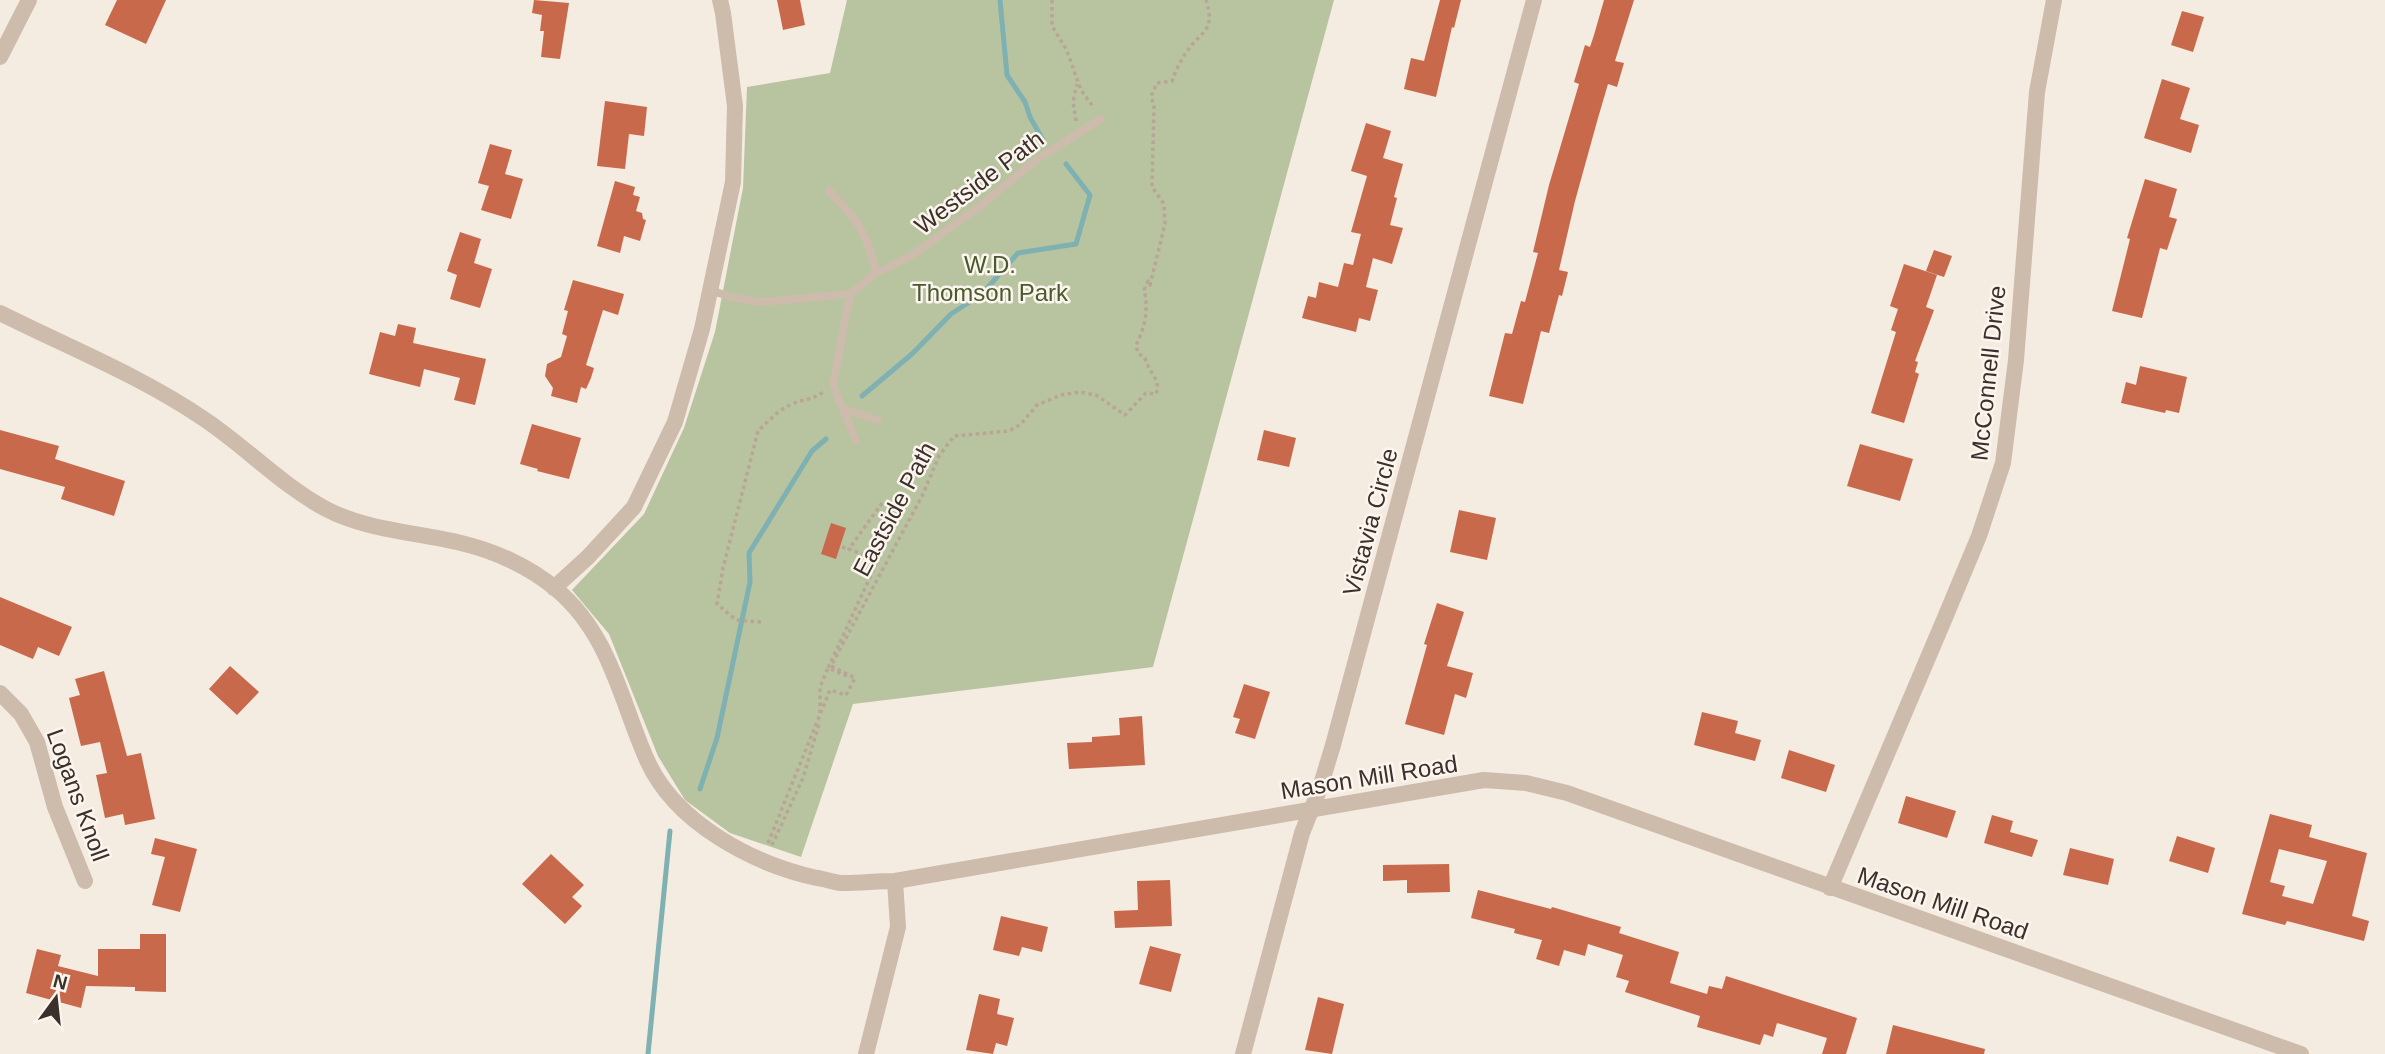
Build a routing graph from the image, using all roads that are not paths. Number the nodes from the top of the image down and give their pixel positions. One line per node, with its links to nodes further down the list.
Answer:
1 (29, 0): 5 (street)
2 (720, 0): 9 (street)
3 (1534, 0): 17 (street, Vistavia Circle)
4 (2054, 0): 20 (street, McConnell Drive)
5 (0, 57)
6 (1101, 118): 8 (lane, Westside Path)
7 (829, 191): 8 (lane)
8 (876, 273): 10 (lane, Westside Path)
9 (710, 290): 10 (lane); 15 (street)
10 (850, 293): 12 (lane)
11 (0, 313): 15 (street, Mason Mill Road)
12 (843, 409): 13 (lane); 14 (lane)
13 (878, 420)
14 (856, 441)
15 (554, 587): 19 (street, Mason Mill Road)
16 (0, 693): 18 (street, Logans Knoll)
17 (1311, 809): 19 (street, Mason Mill Road); 20 (street, Mason Mill Road); 22 (street, Vistavia Circle)
18 (85, 881)
19 (895, 881): 21 (street)
20 (1830, 888): 23 (street, Mason Mill Road)
21 (866, 1054)
22 (1243, 1054)
23 (2301, 1054)

